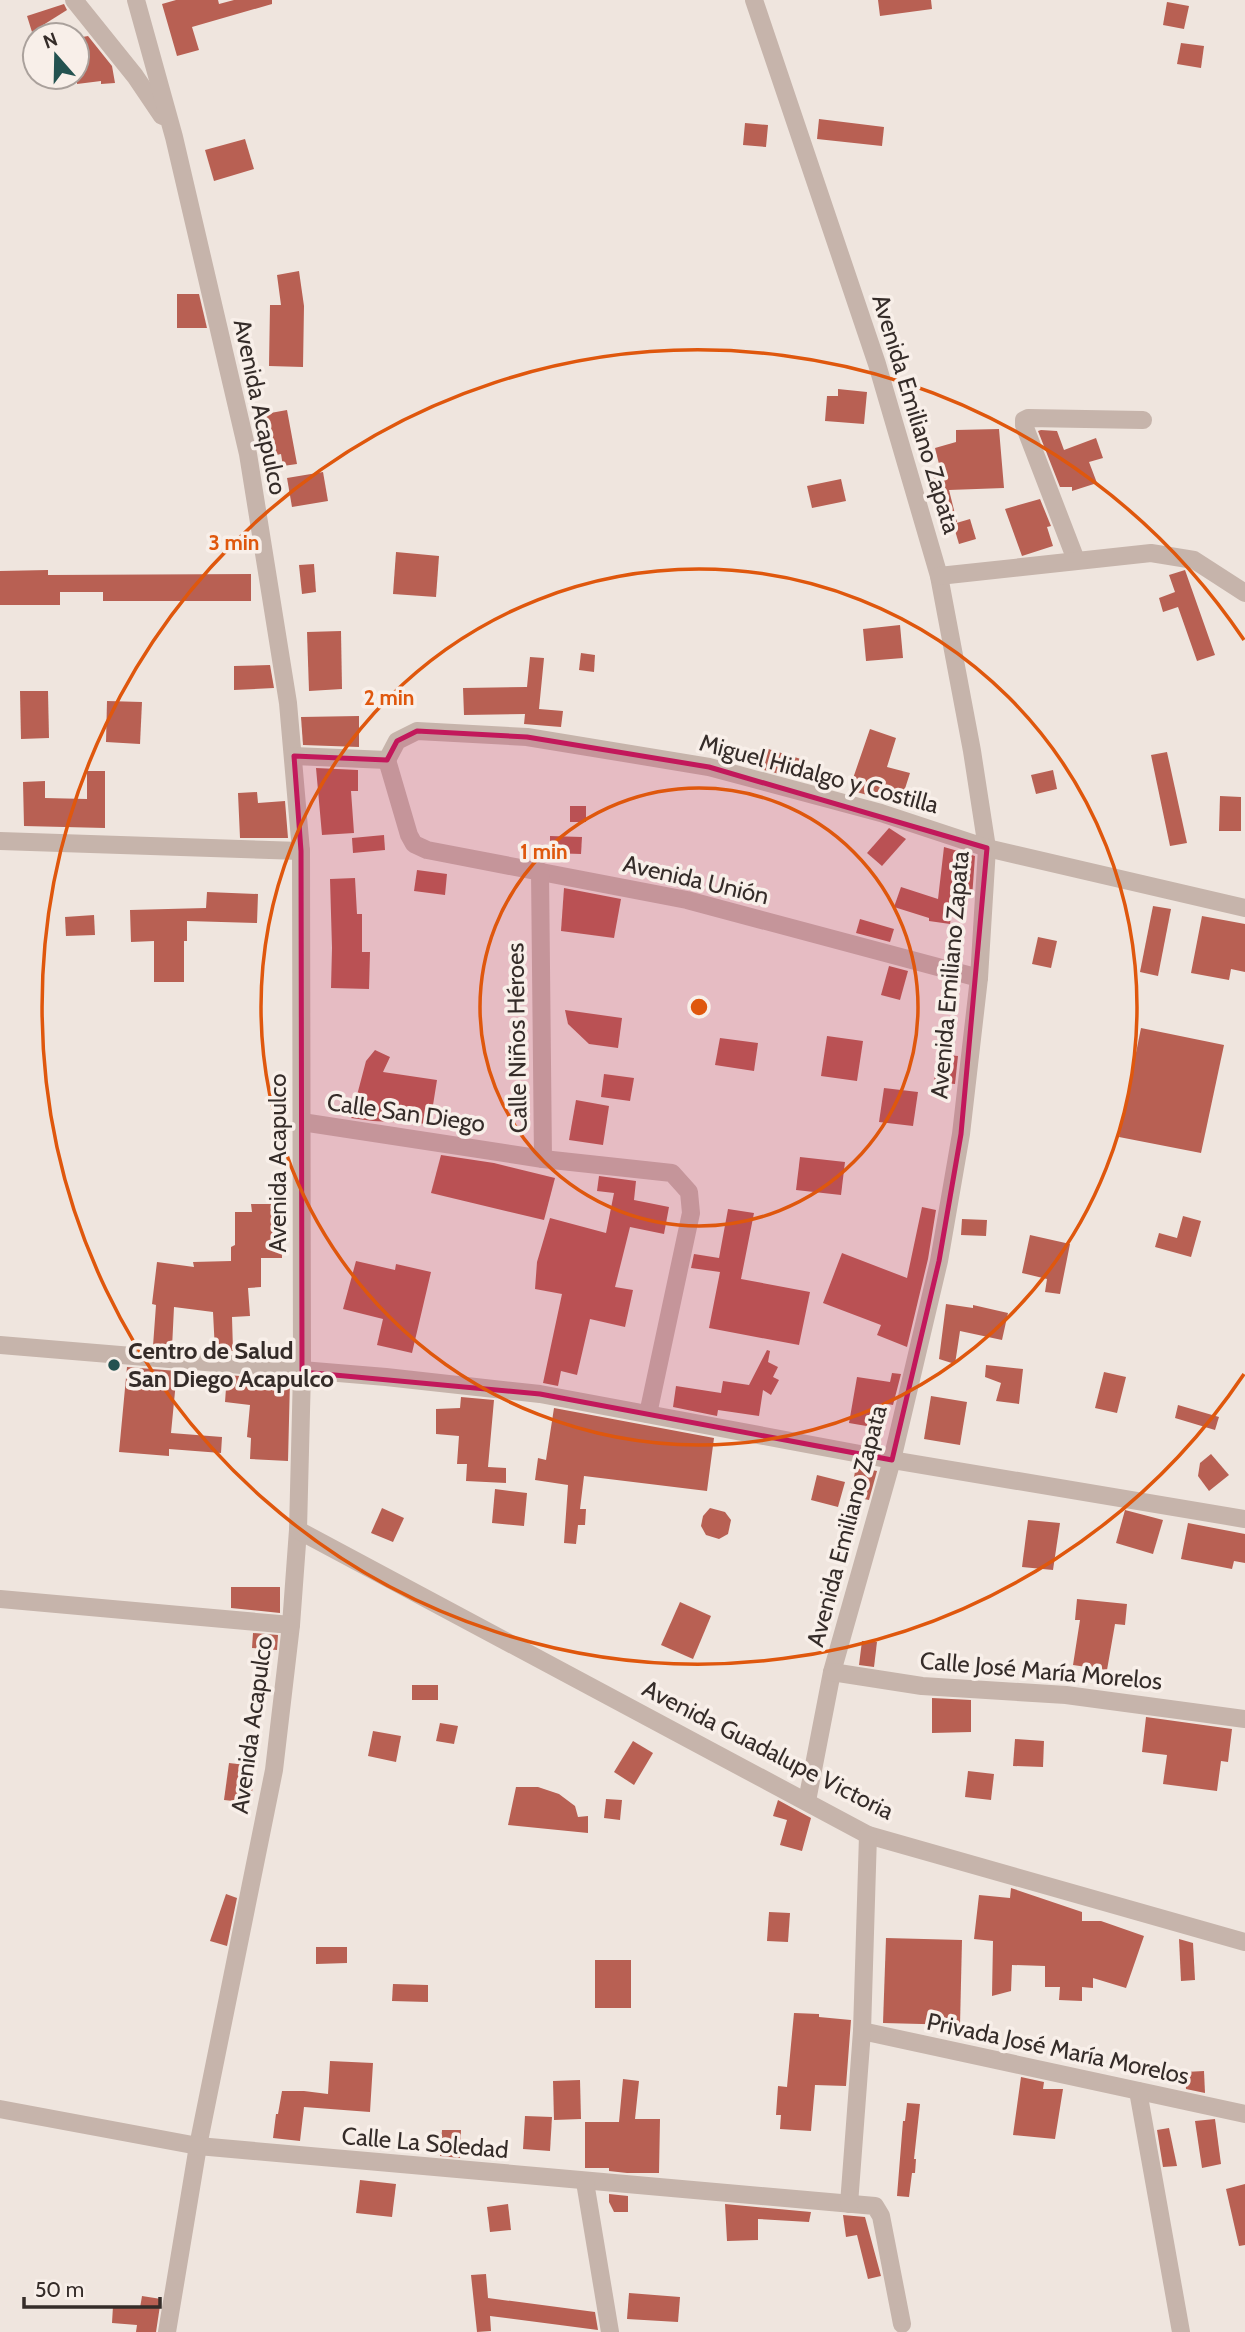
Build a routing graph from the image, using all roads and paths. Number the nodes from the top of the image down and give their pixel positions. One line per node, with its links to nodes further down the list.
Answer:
1 (74, 0): 4 (street)
2 (136, 0): 4 (street, Avenida Acapulco)
3 (754, 0): 7 (street, Avenida Emiliano Zapata)
4 (174, 137): 9 (street, Avenida Acapulco)
5 (1143, 420): 6 (street)
6 (1076, 560): 7 (street); 8 (street)
7 (939, 576): 12 (street, Avenida Emiliano Zapata)
8 (1245, 593)
9 (294, 756): 10 (street); 13 (street, Avenida Acapulco)
10 (387, 760): 12 (street, Miguel Hidalgo y Costilla); 14 (street, Avenida Unión)
11 (0, 841): 13 (street)
12 (987, 848): 15 (street, Miguel Hidalgo y Costilla); 16 (street, Avenida Emiliano Zapata)
13 (301, 851): 17 (street, Avenida Acapulco)
14 (540, 871): 16 (street, Avenida Unión); 18 (street, Calle Niños Héroes)
15 (1245, 908)
16 (979, 978): 22 (street, Avenida Emiliano Zapata)
17 (302, 1122): 18 (street, Calle San Diego); 20 (street, Avenida Acapulco)
18 (543, 1159): 21 (street, Calle Niños Héroes)
19 (0, 1345): 20 (street)
20 (302, 1372): 21 (street); 24 (street, Avenida Acapulco)
21 (648, 1414): 22 (street)
22 (892, 1460): 23 (street); 27 (street, Avenida Emiliano Zapata)
23 (1245, 1519)
24 (298, 1530): 26 (street, Avenida Acapulco); 29 (street, Avenida Guadalupe Victoria)
25 (0, 1599): 26 (street)
26 (291, 1625): 36 (street, Avenida Acapulco)
27 (832, 1672): 28 (street, Calle José María Morelos); 29 (street, Avenida Emiliano Zapata)
28 (1245, 1719)
29 (807, 1801): 30 (street, Avenida Guadalupe Victoria)
30 (868, 1835): 31 (street, Avenida Guadalupe Victoria); 32 (street)
31 (1245, 1942)
32 (862, 2031): 33 (street, Privada José María Morelos); 38 (street)
33 (1138, 2091): 35 (street, Privada José María Morelos); 42 (street)
34 (0, 2109): 36 (street, Calle La Soledad)
35 (1245, 2114)
36 (198, 2146): 37 (street, Calle La Soledad); 40 (street, Avenida Acapulco)
37 (585, 2182): 38 (street, Calle La Soledad); 41 (street)
38 (849, 2204): 39 (street, Calle La Soledad)
39 (902, 2323)
40 (167, 2332)
41 (610, 2332)
42 (1181, 2332)

